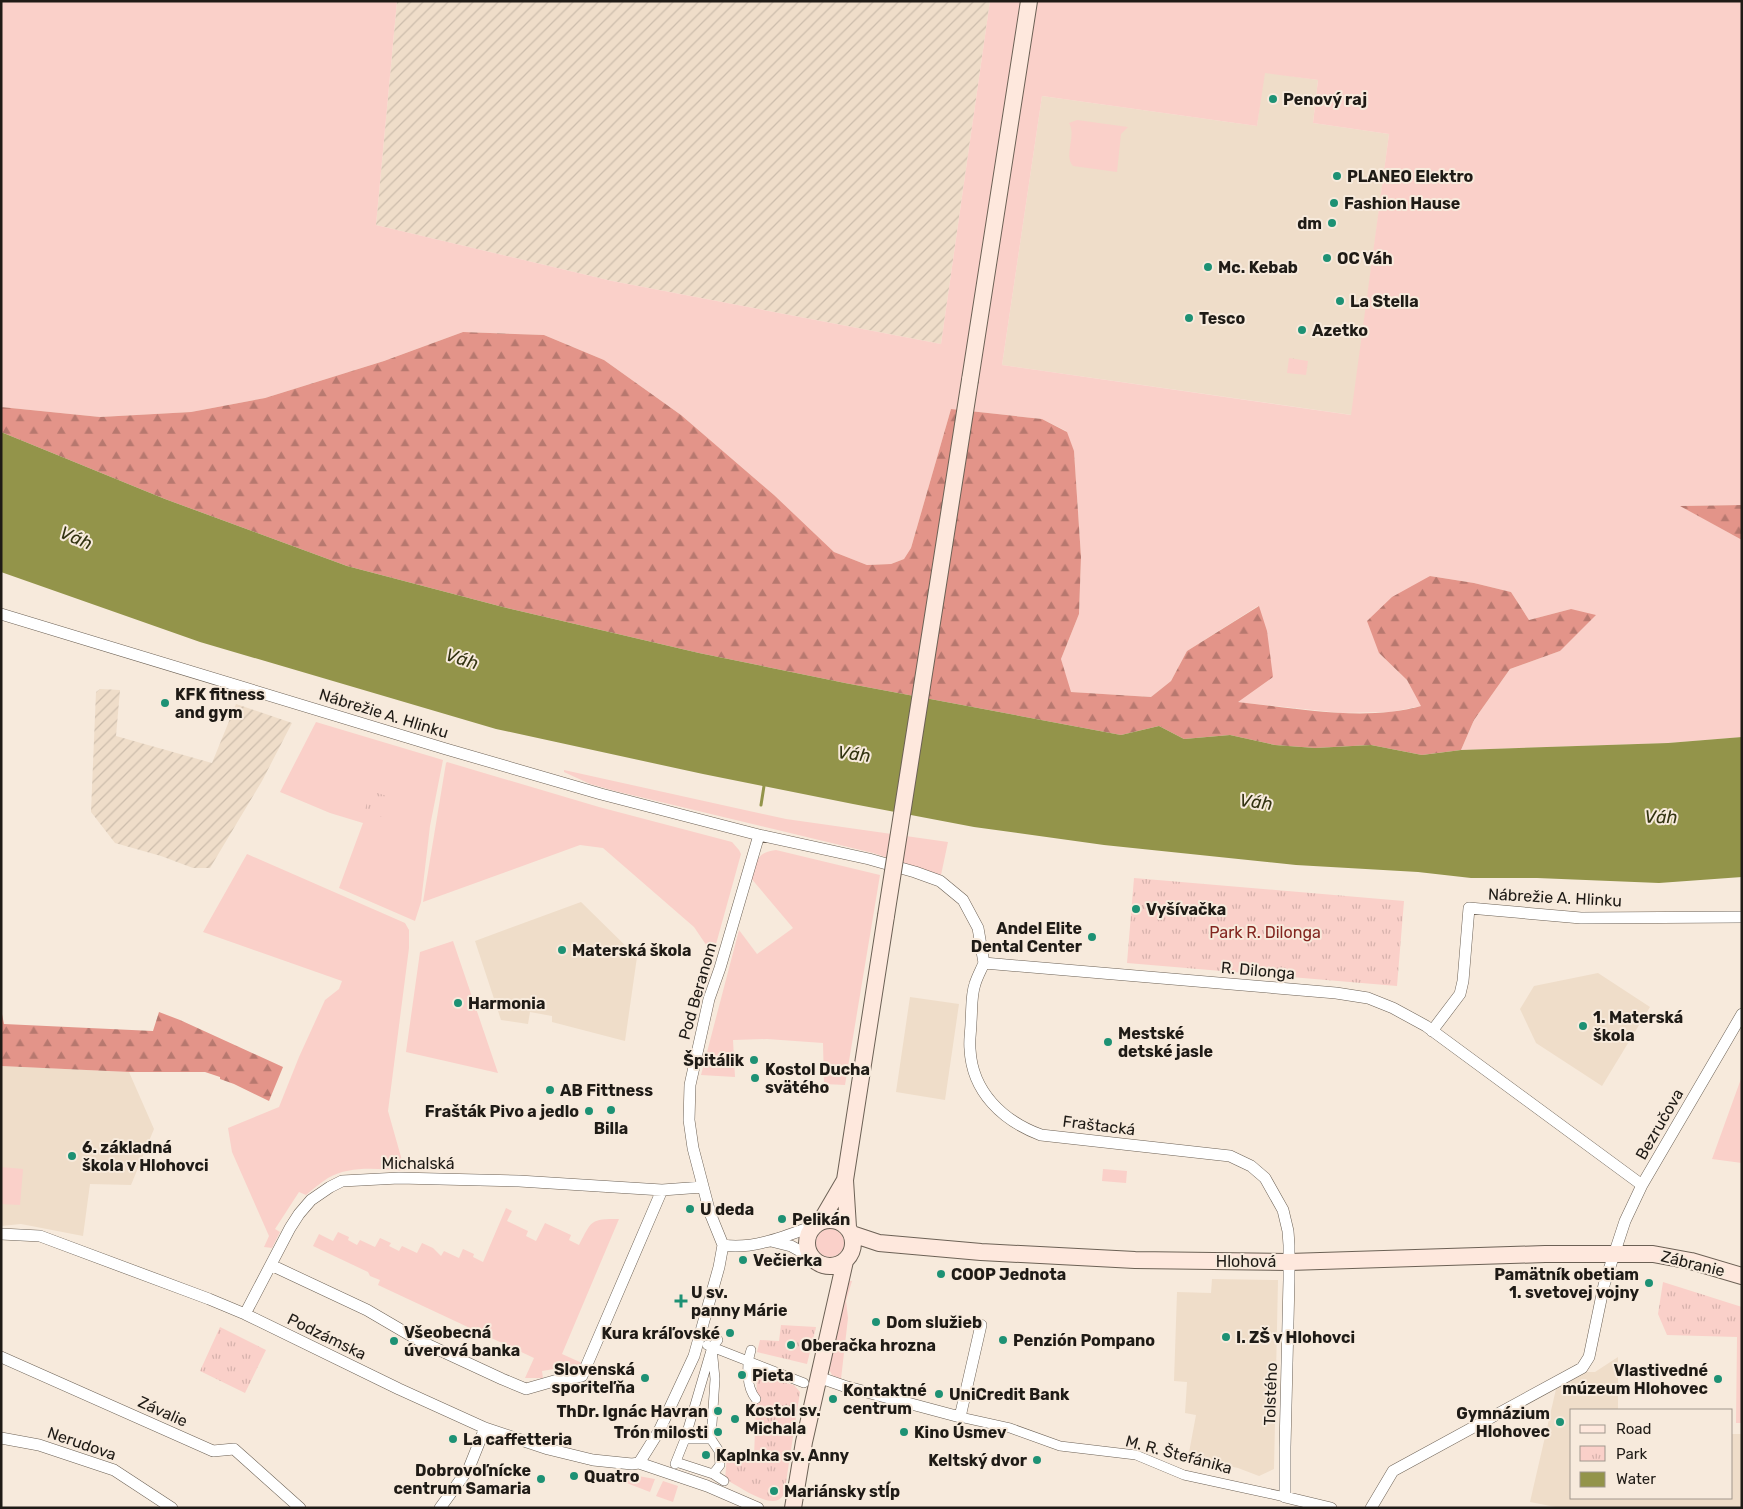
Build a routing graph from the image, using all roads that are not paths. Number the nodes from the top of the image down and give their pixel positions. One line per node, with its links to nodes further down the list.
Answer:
1 (1029, 1): 8 (main road, bridge)
2 (1, 614): 3 (street, Nábrežie A. Hlinku)
3 (759, 835): 5 (street, Nábrežie A. Hlinku); 10 (street, Pod Beranom)
4 (1742, 917): 7 (street, Nábrežie A. Hlinku)
5 (984, 962): 7 (street, R. Dilonga); 21 (street, Fraštacká)
6 (1742, 1014): 9 (street, Bezručova)
7 (1432, 1031): 9 (street, R. Dilonga)
8 (845, 1180): 12 (main road); 13 (main road)
9 (1642, 1185): 18 (street, Bezručova)
10 (703, 1188): 11 (street, Michalská); 17 (street, Pod Beranom)
11 (662, 1190): 22 (street, Michalská); 22 (street)
12 (817, 1224): 13 (main road); 15 (street); 20 (main road)
13 (850, 1231): 16 (main road, Hlohová); 19 (main road)
14 (1, 1234): 25 (street, Podzámska)
15 (769, 1240): 17 (street); 20 (street)
16 (879, 1243): 19 (main road, Hlohová); 21 (main road, Hlohová)
17 (723, 1245): 41 (street)
18 (1614, 1254): 21 (main road, Hlohová); 23 (main road, Zábranie); 51 (street, Bezručova)
19 (849, 1256): 20 (main road); 24 (main road)
20 (816, 1260): 24 (main road)
21 (1290, 1262): 44 (street, Tolstého)
22 (271, 1265): 25 (street, Michalská)
23 (1742, 1276)
24 (835, 1301): 33 (main road)
25 (245, 1314): 37 (street, Podzámska)
26 (981, 1325): 36 (street)
27 (718, 1340): 28 (street)
28 (710, 1346): 31 (street); 32 (street); 34 (street)
29 (751, 1350): 31 (street)
30 (1, 1357): 46 (street, Závalie)
31 (747, 1361): 33 (street); 35 (street)
32 (715, 1379): 34 (street); 40 (street)
33 (811, 1380): 36 (street, M. R. Štefánika); 49 (main road)
34 (702, 1382): 39 (street)
35 (756, 1399)
36 (960, 1417): 44 (street, M. R. Štefánika)
37 (485, 1428): 41 (street, Podzámska); 47 (street)
38 (1, 1438): 45 (street, Nerudova)
39 (685, 1439): 40 (street); 42 (street)
40 (711, 1439): 42 (street)
41 (639, 1463): 48 (street, Podzámska)
42 (714, 1474): 43 (street)
43 (724, 1481)
44 (1285, 1497): 50 (street, M. R. Štefánika)
45 (169, 1507)
46 (300, 1508)
47 (440, 1508)
48 (758, 1508)
49 (793, 1508)
50 (1331, 1508)
51 (1371, 1508)

